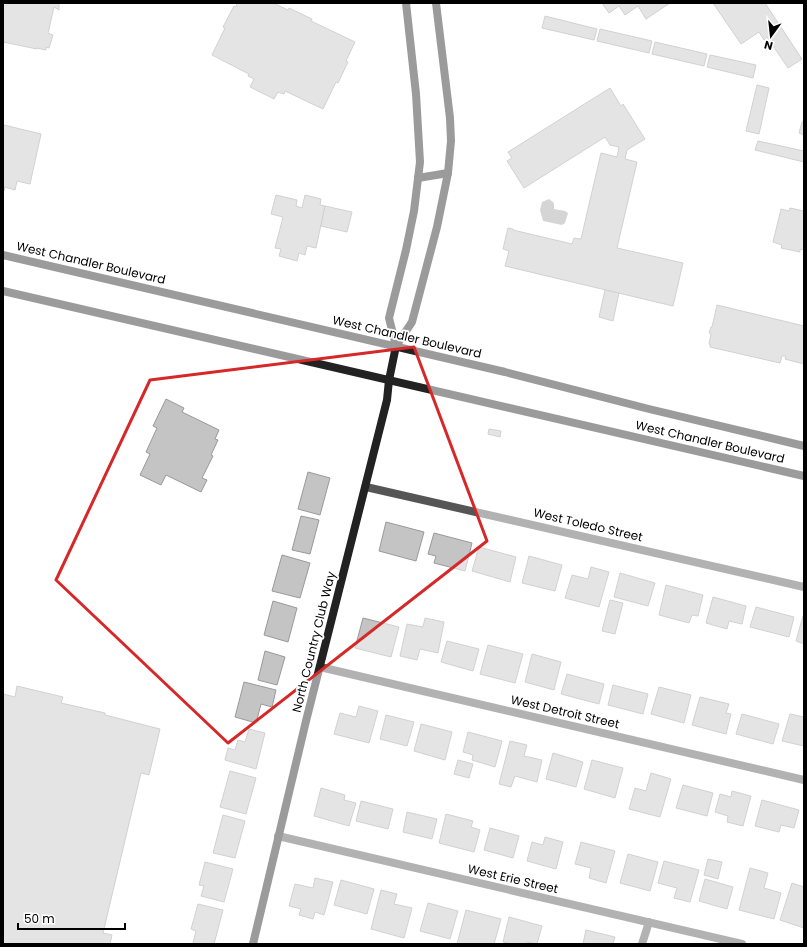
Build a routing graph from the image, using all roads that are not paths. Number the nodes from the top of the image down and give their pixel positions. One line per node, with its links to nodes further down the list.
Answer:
1 (406, 3): 4 (main road)
2 (436, 3): 3 (main road)
3 (448, 173): 4 (main road); 9 (main road)
4 (418, 178): 9 (main road)
5 (3, 255): 6 (main road, West Chandler Boulevard)
6 (19, 258): 7 (main road); 9 (main road, West Chandler Boulevard)
7 (3, 260)
8 (3, 291): 10 (main road, West Chandler Boulevard)
9 (396, 346): 10 (main road, North Country Club Way); 11 (main road, West Chandler Boulevard)
10 (389, 380): 12 (main road, West Chandler Boulevard); 13 (main road, North Country Club Way)
11 (804, 446)
12 (804, 476)
13 (366, 487): 14 (street, West Toledo Street); 15 (main road, North Country Club Way)
14 (804, 587)
15 (320, 667): 16 (street, West Detroit Street); 17 (main road, North Country Club Way)
16 (804, 780)
17 (278, 836): 18 (street, West Erie Street); 19 (main road, North Country Club Way)
18 (649, 922): 20 (street); 21 (street, West Erie Street)
19 (253, 944)
20 (642, 944)
21 (742, 944)

